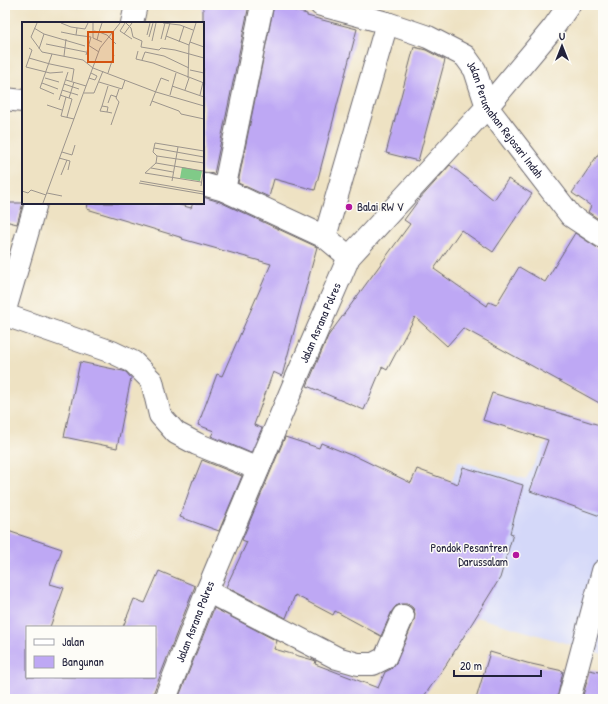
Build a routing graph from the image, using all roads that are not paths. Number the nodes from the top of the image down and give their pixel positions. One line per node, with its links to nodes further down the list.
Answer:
1 (136, 5): 5 (street)
2 (262, 5): 11 (street)
3 (321, 5): 6 (street, Jalan Perumahan Rejosari Indah)
4 (569, 5): 9 (street, Jalan Asrana Polres)
5 (132, 22)
6 (387, 23): 9 (street, Jalan Perumahan Rejosari Indah); 13 (street)
7 (5, 99): 8 (street)
8 (22, 101)
9 (487, 107): 14 (street, Jalan Perumahan Rejosari Indah); 15 (street, Jalan Asrana Polres)
10 (204, 184): 11 (street)
11 (224, 190): 13 (street)
12 (36, 204): 16 (street)
13 (325, 237): 15 (street)
14 (603, 237)
15 (349, 258): 18 (street, Jalan Asrana Polres)
16 (5, 310)
17 (5, 315): 18 (street)
18 (258, 469): 20 (street, Jalan Asrana Polres)
19 (603, 571): 21 (street)
20 (207, 591): 22 (street); 23 (street, Jalan Asrana Polres)
21 (599, 601): 24 (street)
22 (403, 616)
23 (165, 699)
24 (569, 699)

